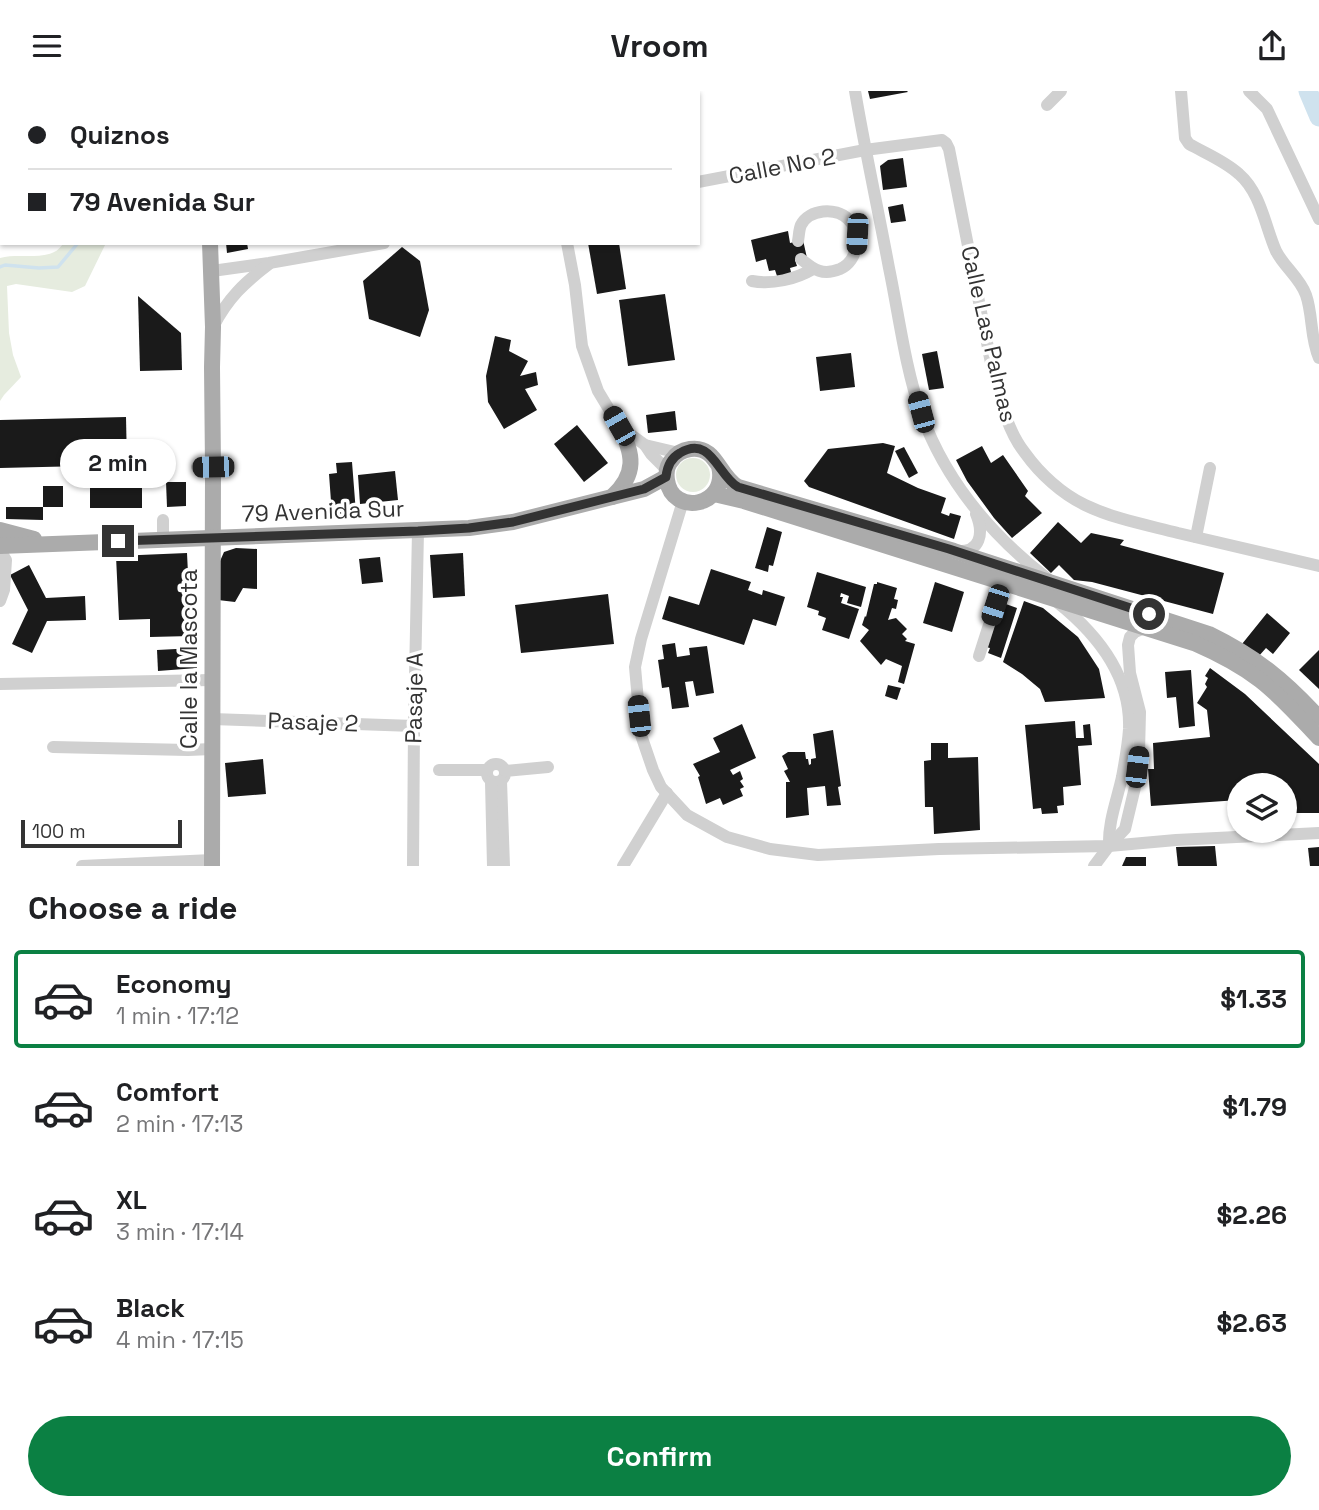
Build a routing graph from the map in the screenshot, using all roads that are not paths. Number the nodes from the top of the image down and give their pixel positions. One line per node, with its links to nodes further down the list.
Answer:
1 (855, 91): 6 (street)
2 (1061, 91): 5 (street)
3 (1181, 91): 21 (street)
4 (1249, 91): 8 (street)
5 (1047, 105)
6 (865, 150): 7 (street, Calle No 2); 9 (street); 39 (street, Calle Las Palmas)
7 (700, 183)
8 (1319, 219)
9 (882, 229): 10 (street); 34 (street)
10 (857, 234): 11 (street); 17 (street)
11 (798, 241)
12 (210, 245): 18 (main road, Calle la Mascota)
13 (372, 245): 16 (street)
14 (566, 245): 22 (street)
15 (801, 259): 17 (street)
16 (269, 263): 18 (street); 20 (street)
17 (813, 269): 19 (street)
18 (212, 271): 20 (main road, Calle la Mascota)
19 (752, 282)
20 (214, 327): 38 (main road, Calle la Mascota)
21 (1319, 358)
22 (619, 426): 24 (street); 32 (main road)
23 (139, 445): 27 (street)
24 (645, 445): 25 (street); 29 (street)
25 (679, 453): 26 (main road); 29 (main road)
26 (719, 466): 31 (main road); 43 (main road)
27 (142, 467)
28 (1210, 468): 39 (street)
29 (667, 474): 30 (main road, 79 Avenida Sur); 33 (main road)
30 (644, 489): 32 (main road, 79 Avenida Sur); 33 (main road, 79 Avenida Sur)
31 (714, 494): 33 (main road); 45 (main road)
32 (612, 497): 37 (main road, 79 Avenida Sur)
33 (679, 499): 62 (street)
34 (973, 507): 43 (street); 46 (street)
35 (163, 520): 40 (street)
36 (0, 530): 41 (main road)
37 (418, 531): 38 (main road, 79 Avenida Sur); 55 (street, Pasaje A)
38 (213, 537): 40 (main road, 79 Avenida Sur); 50 (main road, Calle la Mascota)
39 (1196, 537): 44 (street, Calle Las Palmas)
40 (163, 539): 41 (main road, 79 Avenida Sur)
41 (50, 543): 42 (main road, 79 Avenida Sur)
42 (0, 548): 47 (street)
43 (954, 551): 46 (main road)
44 (1319, 566)
45 (1003, 582): 46 (main road); 49 (street)
46 (1051, 590): 48 (main road); 52 (street); 53 (main road)
47 (0, 601)
48 (1147, 627): 52 (street); 56 (main road)
49 (979, 656)
50 (212, 680): 51 (street); 54 (main road, Calle la Mascota)
51 (0, 684)
52 (1134, 713): 64 (street)
53 (1319, 718)
54 (212, 719): 55 (street, Pasaje 2); 58 (main road, Calle la Mascota)
55 (414, 726): 67 (street, Pasaje A)
56 (1319, 738)
57 (53, 747): 58 (street)
58 (212, 749): 65 (main road, Calle la Mascota)
59 (548, 767): 61 (street)
60 (439, 770): 61 (street)
61 (496, 776): 68 (street); 69 (street)
62 (667, 793): 64 (street); 70 (street)
63 (1319, 832): 64 (street)
64 (1109, 846): 71 (street)
65 (212, 863): 66 (street)
66 (82, 866)
67 (413, 866)
68 (493, 866)
69 (503, 866)
70 (622, 866)
71 (1094, 866)

